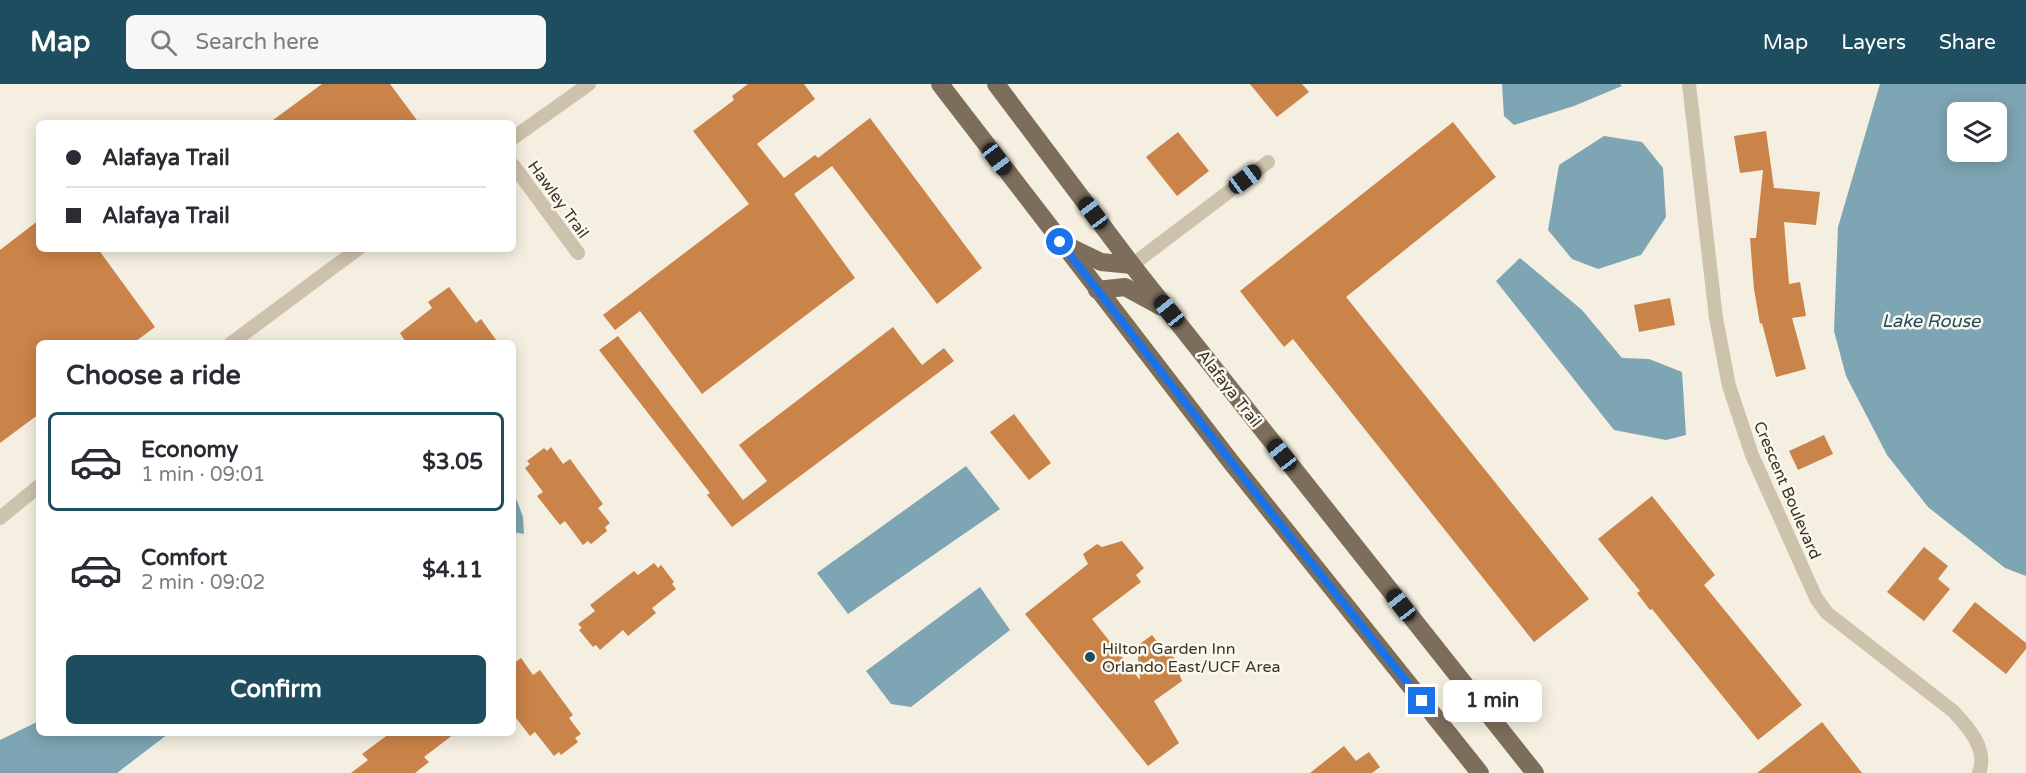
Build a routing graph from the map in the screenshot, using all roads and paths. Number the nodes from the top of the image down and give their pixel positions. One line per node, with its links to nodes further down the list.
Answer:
1 (589, 84): 5 (street)
2 (940, 84): 8 (main road)
3 (996, 84): 11 (main road, Alafaya Trail)
4 (1689, 84): 17 (street, Crescent Boulevard)
5 (516, 136)
6 (1268, 162): 11 (street)
7 (516, 169): 10 (street, Hawley Trail)
8 (1060, 242): 11 (main road); 12 (main road)
9 (354, 252): 14 (street)
10 (578, 253)
11 (1132, 264): 13 (main road, Alafaya Trail)
12 (1097, 290): 13 (main road); 18 (main road)
13 (1169, 311): 19 (main road, Alafaya Trail)
14 (235, 340)
15 (36, 488): 16 (street)
16 (0, 518)
17 (1981, 769)
18 (1480, 773)
19 (1535, 773)

